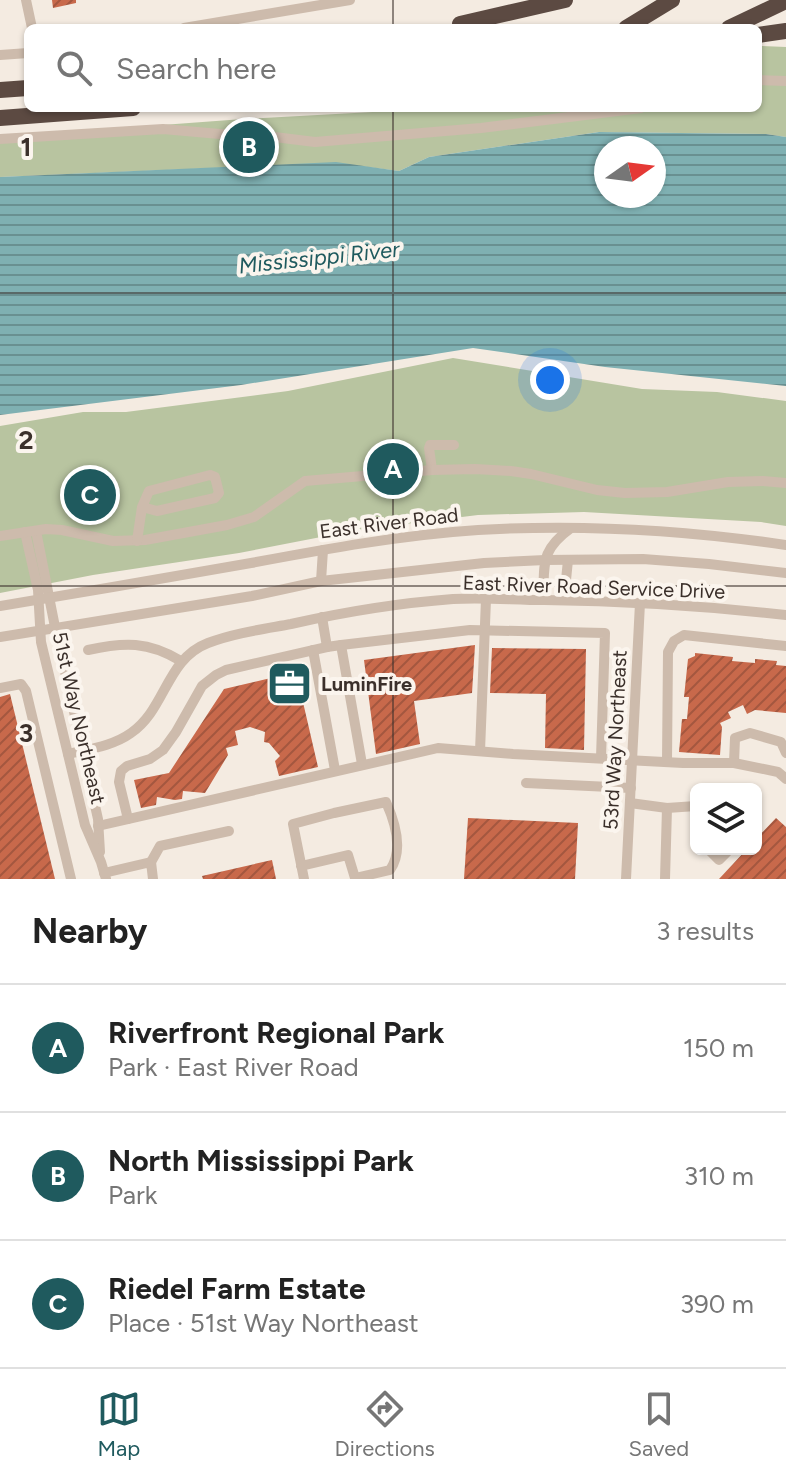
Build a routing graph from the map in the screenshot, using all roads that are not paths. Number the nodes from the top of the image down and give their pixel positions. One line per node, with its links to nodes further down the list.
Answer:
1 (26, 0): 7 (street)
2 (350, 0): 8 (street)
3 (543, 0): 9 (highway)
4 (565, 0): 10 (highway)
5 (672, 0): 11 (highway)
6 (786, 1): 12 (highway)
7 (31, 24)
8 (208, 24)
9 (461, 24)
10 (463, 24)
11 (633, 24)
12 (737, 24)
13 (786, 31): 14 (highway)
14 (762, 34)
15 (24, 53): 16 (street)
16 (0, 55)
17 (762, 80): 18 (street)
18 (786, 81)
19 (24, 88): 20 (highway)
20 (0, 90)
21 (80, 112): 23 (highway)
22 (609, 112): 24 (street)
23 (0, 118)
24 (0, 139)
25 (454, 445): 26 (street)
26 (432, 470): 27 (street); 32 (street)
27 (786, 483)
28 (142, 507): 28 (street); 32 (street)
29 (571, 528): 33 (street, East River Road); 34 (street, East River Road); 35 (street)
30 (31, 531): 31 (street); 32 (street); 39 (street, 51st Way Northeast)
31 (0, 536)
32 (137, 541)
33 (786, 545)
34 (323, 550): 38 (street); 39 (street, East River Road)
35 (545, 560): 36 (street); 38 (street); 41 (street)
36 (568, 560): 37 (street); 42 (street)
37 (786, 573)
38 (321, 581): 47 (street)
39 (44, 598): 44 (street, East River Road); 47 (street, 51st Way Northeast); 48 (street, 51st Way Northeast)
40 (486, 599): 41 (street, East River Road Service Drive); 46 (street, East River Road Service Drive); 49 (street)
41 (543, 600): 42 (street, East River Road Service Drive)
42 (564, 600): 43 (street, East River Road Service Drive)
43 (640, 603): 45 (street, East River Road Service Drive); 63 (street, 53rd Way Northeast)
44 (0, 606)
45 (786, 615)
46 (322, 617): 53 (street); 56 (street, East River Road Service Drive)
47 (55, 627): 48 (street); 58 (street, 51st Way Northeast)
48 (40, 630): 50 (street); 60 (street, 51st Way Northeast)
49 (485, 631): 51 (street); 59 (street); 62 (street)
50 (0, 637)
51 (341, 645): 53 (street); 66 (street)
52 (786, 646): 64 (street)
53 (327, 647): 55 (street)
54 (88, 650): 56 (street)
55 (313, 650): 67 (street); 74 (street)
56 (181, 661): 58 (street, East River Road Service Drive)
57 (0, 688): 80 (street)
58 (83, 751): 60 (street, East River Road Service Drive); 75 (street, 51st Way Northeast)
59 (480, 751): 62 (street); 66 (street)
60 (68, 754): 79 (street, 51st Way Northeast)
61 (786, 754): 65 (street); 68 (street)
62 (601, 758): 63 (street)
63 (632, 760): 64 (street); 70 (street, 53rd Way Northeast)
64 (667, 761): 65 (street)
65 (734, 763): 68 (street)
66 (362, 764): 67 (street)
67 (335, 770): 74 (street)
68 (783, 777)
69 (526, 783): 70 (street)
70 (631, 788): 71 (street, 53rd Way Northeast)
71 (630, 803): 73 (street); 83 (street, 53rd Way Northeast)
72 (690, 806): 73 (street)
73 (667, 808): 84 (street)
74 (128, 819): 75 (street)
75 (98, 826): 79 (street, 51st Way Northeast)
76 (229, 831): 77 (street)
77 (151, 862): 79 (street); 81 (street)
78 (301, 866): 78 (street); 82 (street)
79 (103, 871)
80 (71, 879)
81 (153, 879)
82 (304, 879)
83 (626, 879)
84 (665, 879)

